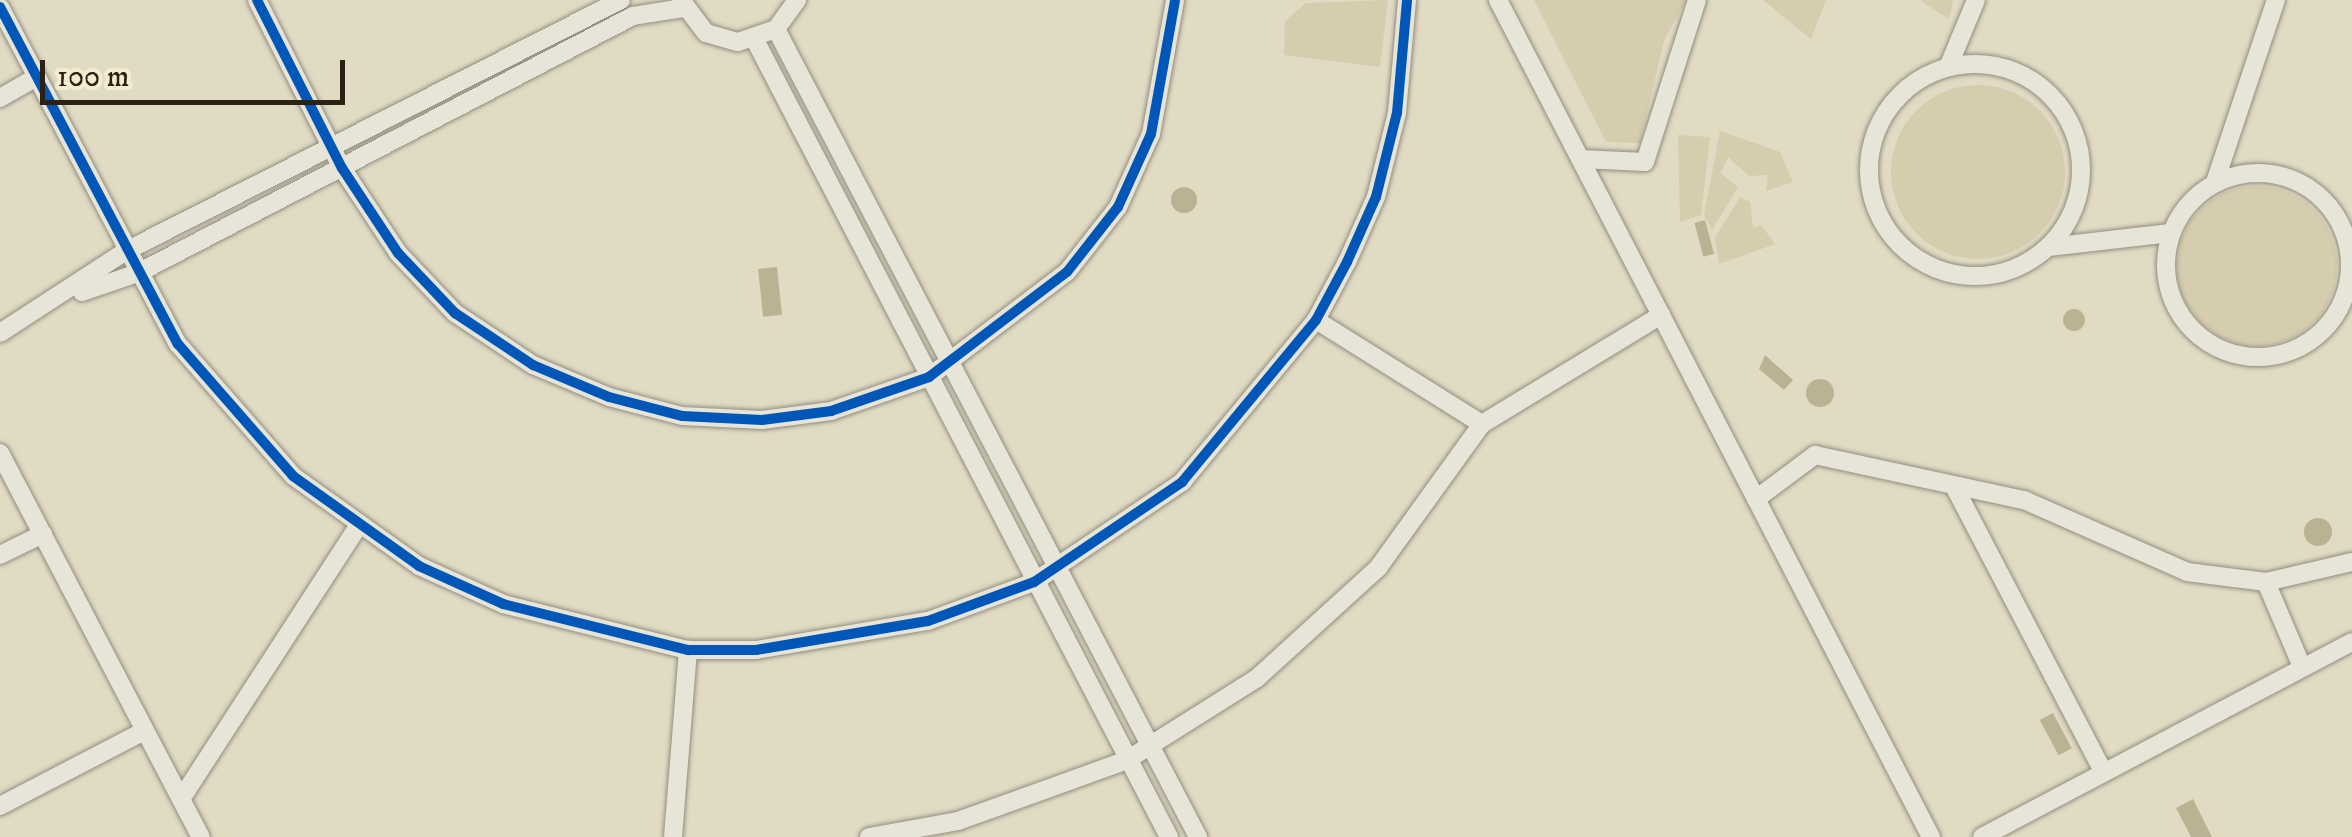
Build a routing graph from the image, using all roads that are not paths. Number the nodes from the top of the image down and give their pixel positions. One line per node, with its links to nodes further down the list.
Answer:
1 (257, 0): 17 (street)
2 (621, 0): 17 (street)
3 (797, 0): 12 (street)
4 (1175, 0): 29 (street)
5 (1407, 0): 27 (street)
6 (1498, 0): 18 (street)
7 (1697, 0): 18 (street)
8 (1976, 0): 14 (street)
9 (2276, 0): 20 (street)
10 (682, 4): 13 (street); 19 (street)
11 (0, 7): 15 (street)
12 (776, 29): 13 (street); 29 (street)
13 (755, 40): 30 (street)
14 (1949, 65): 22 (street); 22 (street)
15 (36, 78): 16 (street); 23 (street)
16 (0, 98)
17 (331, 146): 19 (street); 23 (street)
18 (1580, 158): 26 (street)
19 (342, 168): 24 (street); 30 (street)
20 (2215, 182): 21 (street); 21 (street)
21 (2170, 233): 22 (street)
22 (2049, 247)
23 (126, 251): 24 (street); 25 (street)
24 (138, 273): 25 (street); 35 (street)
25 (67, 297): 28 (street)
26 (1661, 315): 31 (street); 34 (street)
27 (1316, 320): 31 (street); 39 (street)
28 (0, 333)
29 (952, 365): 30 (street); 39 (street)
30 (929, 377): 40 (street)
31 (1482, 424): 46 (street)
32 (0, 453): 36 (street)
33 (1956, 490): 34 (street); 41 (street); 48 (street)
34 (1756, 500): 56 (street)
35 (358, 526): 43 (street); 49 (street)
36 (43, 534): 37 (street); 45 (street)
37 (0, 555)
38 (2352, 562): 41 (street)
39 (1059, 570): 40 (street); 46 (street)
40 (1034, 582): 43 (street); 47 (street)
41 (2266, 582): 44 (street)
42 (2352, 642): 44 (street)
43 (688, 650): 52 (street)
44 (2302, 667): 48 (street)
45 (144, 731): 49 (street); 50 (street)
46 (1151, 746): 47 (street); 55 (street)
47 (1128, 760): 53 (street); 54 (street)
48 (2104, 772): 57 (street)
49 (181, 799): 51 (street)
50 (0, 806)
51 (201, 837)
52 (673, 837)
53 (869, 837)
54 (1169, 837)
55 (1198, 837)
56 (1931, 837)
57 (1982, 837)

